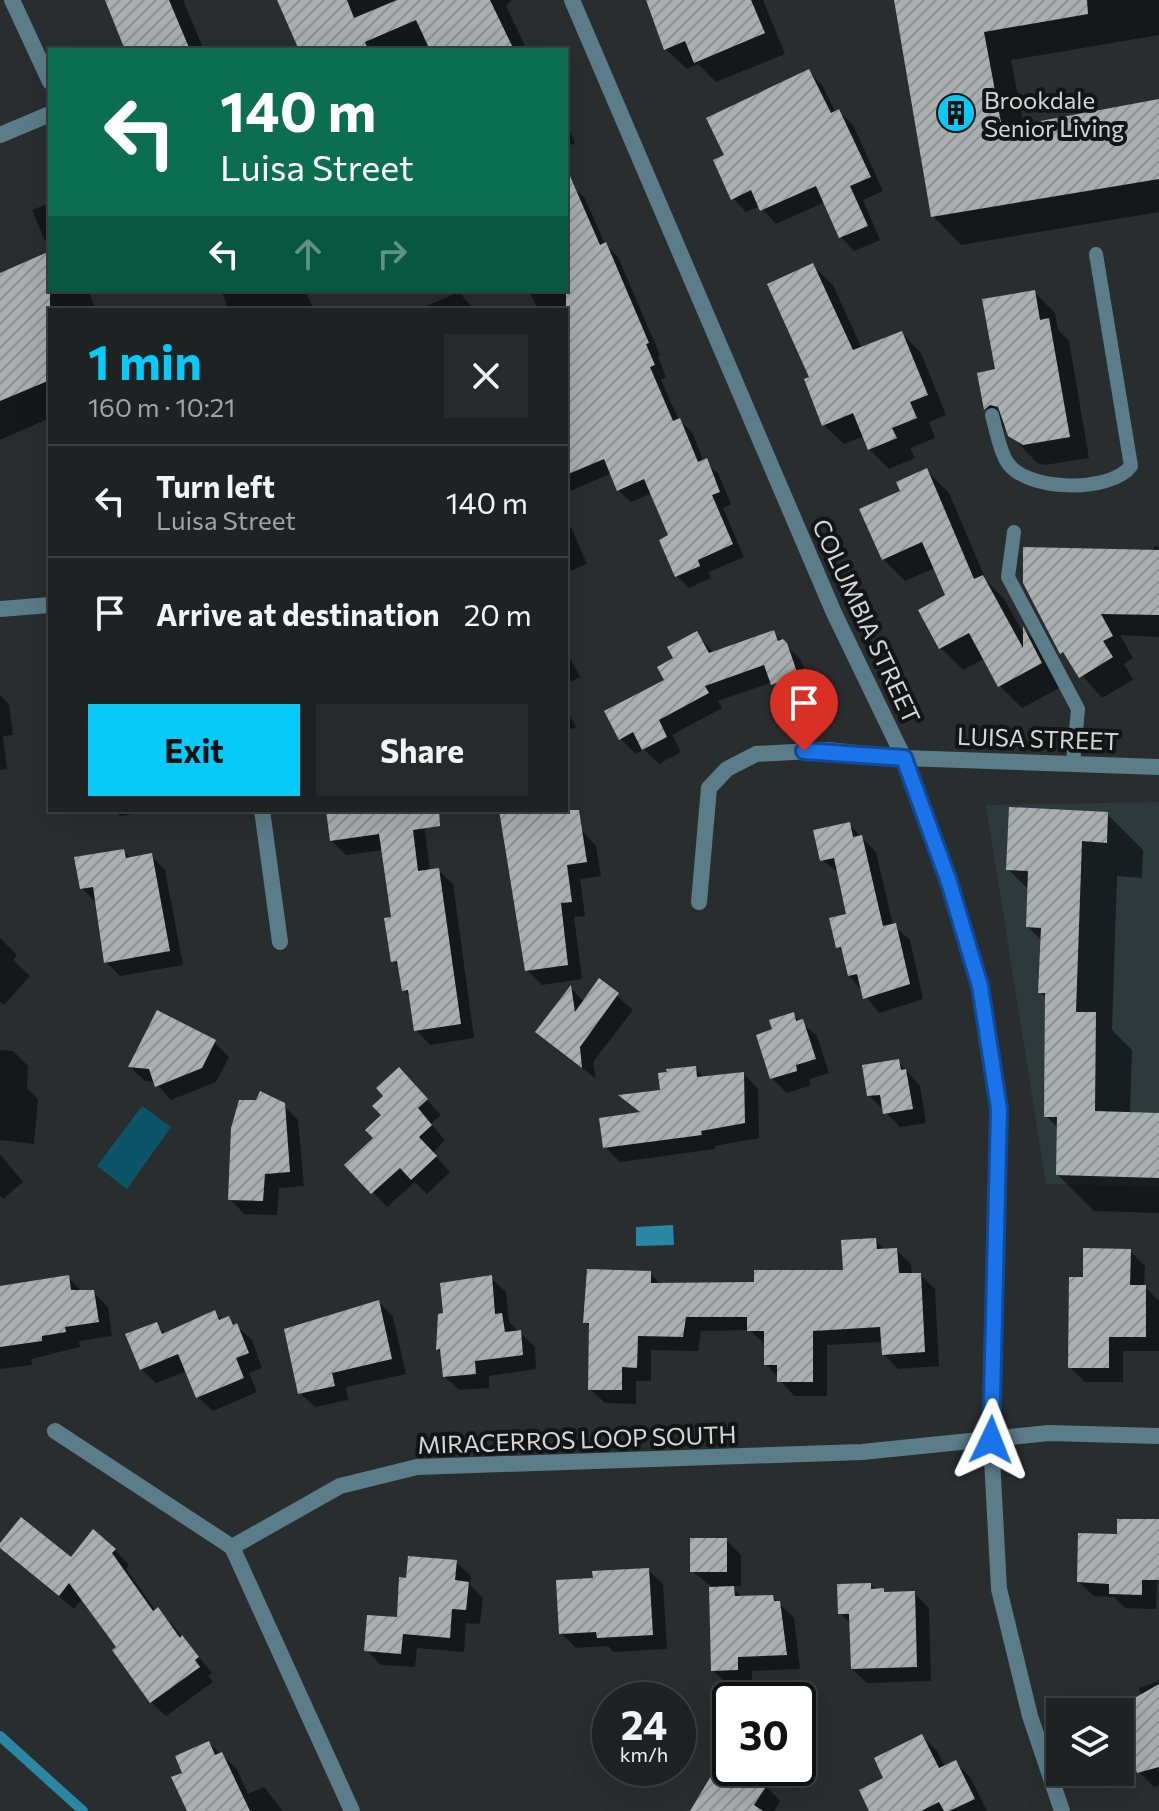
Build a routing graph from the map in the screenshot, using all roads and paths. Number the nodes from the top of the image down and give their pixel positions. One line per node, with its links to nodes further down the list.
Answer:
1 (12, 0): 3 (street)
2 (572, 0): 11 (street, COLUMBIA STREET)
3 (48, 78)
4 (48, 115): 5 (street)
5 (0, 135)
6 (1096, 254): 7 (lane)
7 (992, 415)
8 (1014, 532): 12 (lane)
9 (48, 605): 10 (street)
10 (0, 609)
11 (904, 758): 12 (street, LUISA STREET); 15 (street, LUISA STREET); 19 (street, COLUMBIA STREET)
12 (1073, 764): 13 (street, LUISA STREET)
13 (1159, 767)
14 (262, 812): 16 (street)
15 (699, 902)
16 (280, 942)
17 (55, 1431): 20 (street)
18 (1159, 1436): 19 (street, MIRACERROS LOOP SOUTH)
19 (991, 1440): 20 (street, MIRACERROS LOOP SOUTH); 22 (street, COLUMBIA STREET)
20 (232, 1547): 21 (street)
21 (352, 1811)
22 (1062, 1811)

